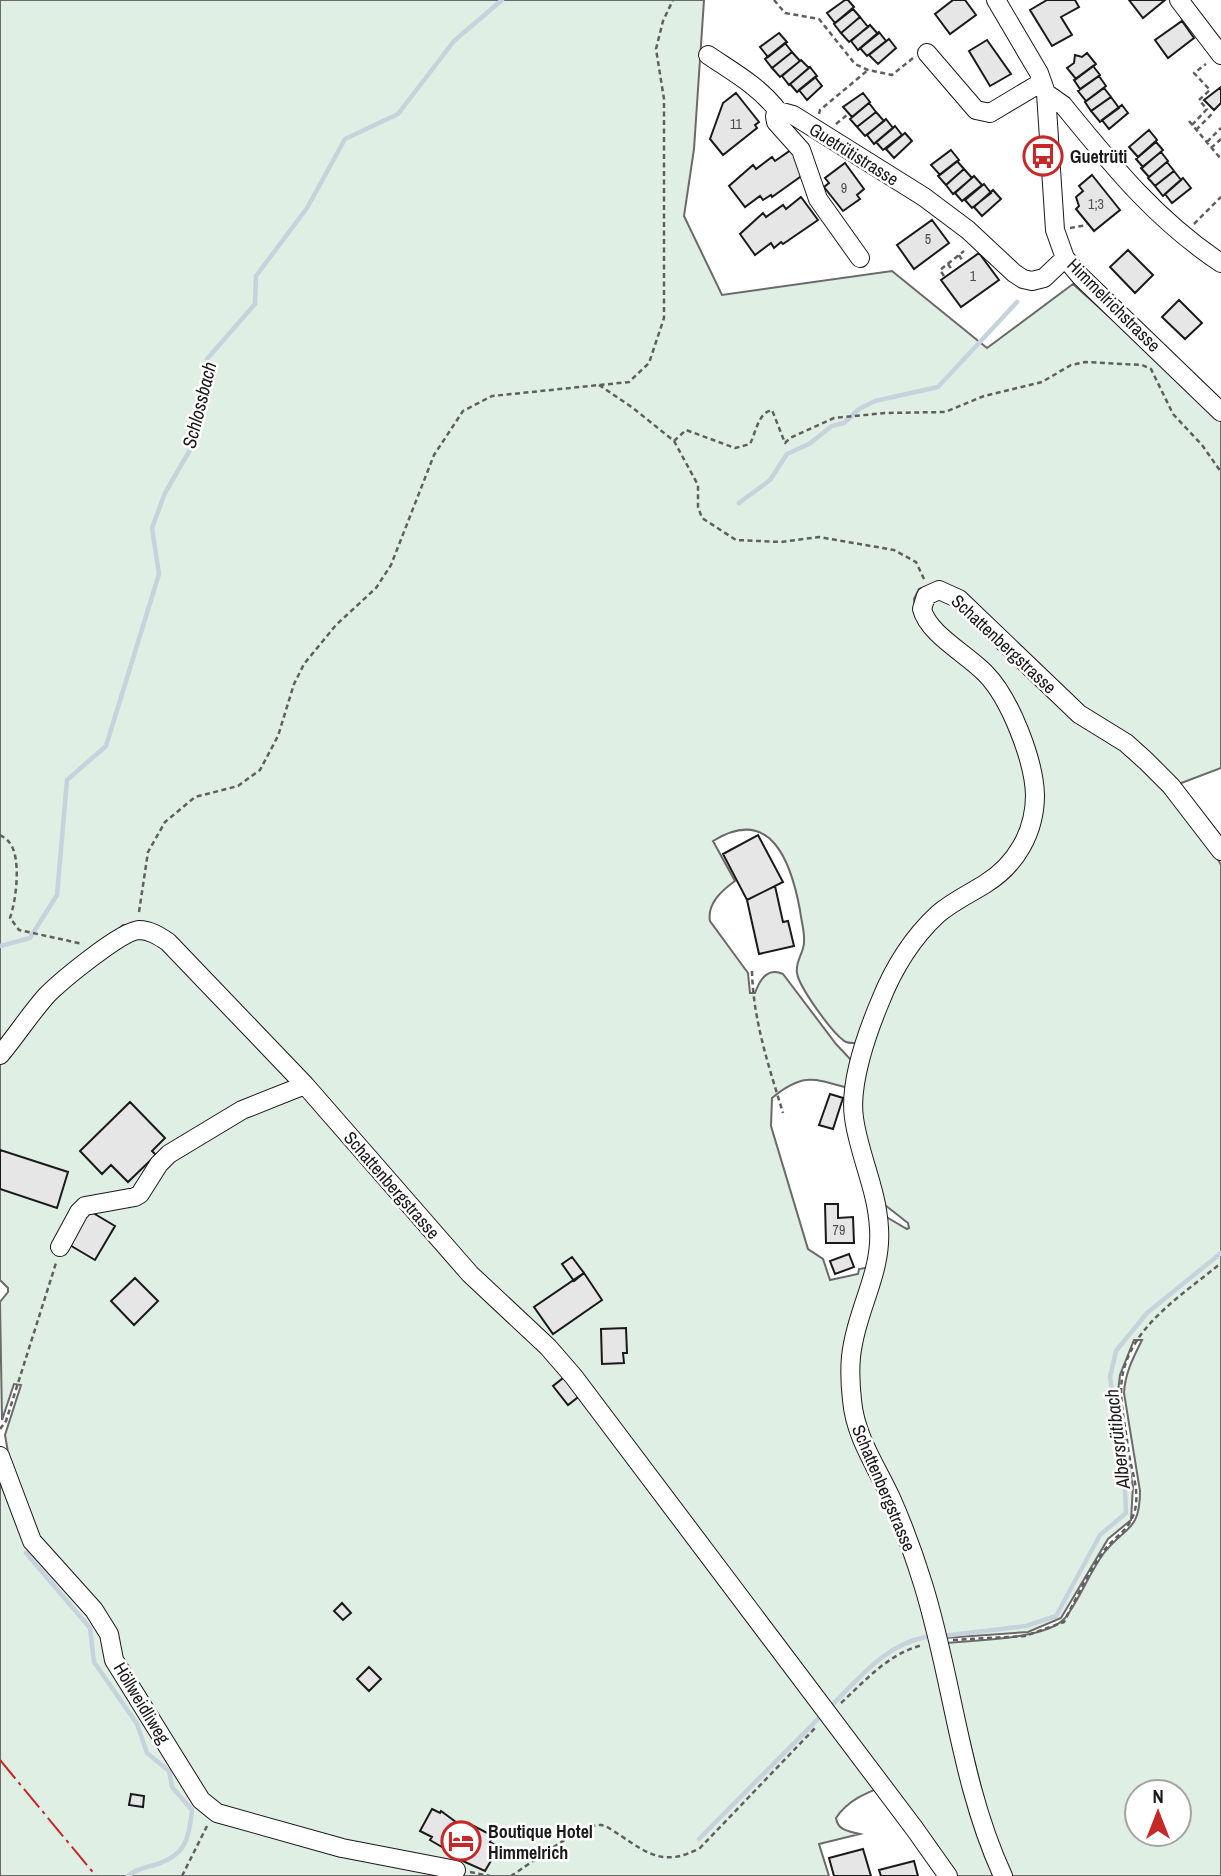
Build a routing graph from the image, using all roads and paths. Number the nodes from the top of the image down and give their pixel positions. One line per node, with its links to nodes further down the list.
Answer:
1 (673, 0): 36 (path)
2 (774, 0): 9 (path)
3 (996, 0): 11 (street, Himmelrichstrasse)
4 (1179, 0): 7 (street)
5 (928, 53): 11 (street)
6 (708, 55): 12 (street)
7 (1221, 55)
8 (906, 64): 9 (path)
9 (868, 69): 17 (path)
10 (1197, 71): 18 (path)
11 (1044, 87): 30 (street, Himmelrichstrasse); 32 (street, Himmelrichstrasse)
12 (778, 111): 17 (street, Guetrütistrasse); 29 (street, Guetrütistrasse)
13 (1212, 114): 18 (path)
14 (847, 115): 15 (path)
15 (839, 122)
16 (1221, 128): 20 (path)
17 (817, 130): 30 (street, Guetrütistrasse)
18 (1196, 130): 20 (path)
19 (1221, 139): 21 (path)
20 (1207, 142): 21 (path)
21 (1211, 148): 22 (path)
22 (1221, 159)
23 (1221, 197): 24 (path)
24 (1195, 223)
25 (1087, 225): 26 (path)
26 (1064, 229)
27 (965, 250): 28 (path)
28 (959, 255): 31 (path); 33 (path)
29 (860, 258)
30 (1065, 258): 37 (street, Himmelrichstrasse)
31 (963, 262)
32 (1221, 263)
33 (948, 264): 34 (path); 35 (path)
34 (952, 270)
35 (944, 276)
36 (600, 385): 38 (path); 43 (path)
37 (1221, 412)
38 (674, 441): 39 (path); 40 (path)
39 (1221, 472)
40 (930, 592): 42 (street, Schattenbergstrasse); 54 (street, Schattenbergstrasse)
41 (0, 835): 44 (path)
42 (1221, 850)
43 (139, 912)
44 (41, 936)
45 (752, 971): 48 (path)
46 (0, 1055): 47 (street, Schattenbergstrasse)
47 (305, 1085): 49 (street); 55 (street, Schattenbergstrasse)
48 (783, 1113)
49 (60, 1247): 51 (path)
50 (1221, 1262): 53 (path)
51 (0, 1429)
52 (0, 1456): 56 (street, Höllweidliweg)
53 (964, 1638)
54 (937, 1642): 55 (path); 61 (street, Schattenbergstrasse)
55 (828, 1715): 58 (street, Schattenbergstrasse); 60 (path)
56 (216, 1813): 57 (street); 59 (path)
57 (456, 1870)
58 (939, 1871)
59 (182, 1876)
60 (511, 1876)
61 (1003, 1876)

